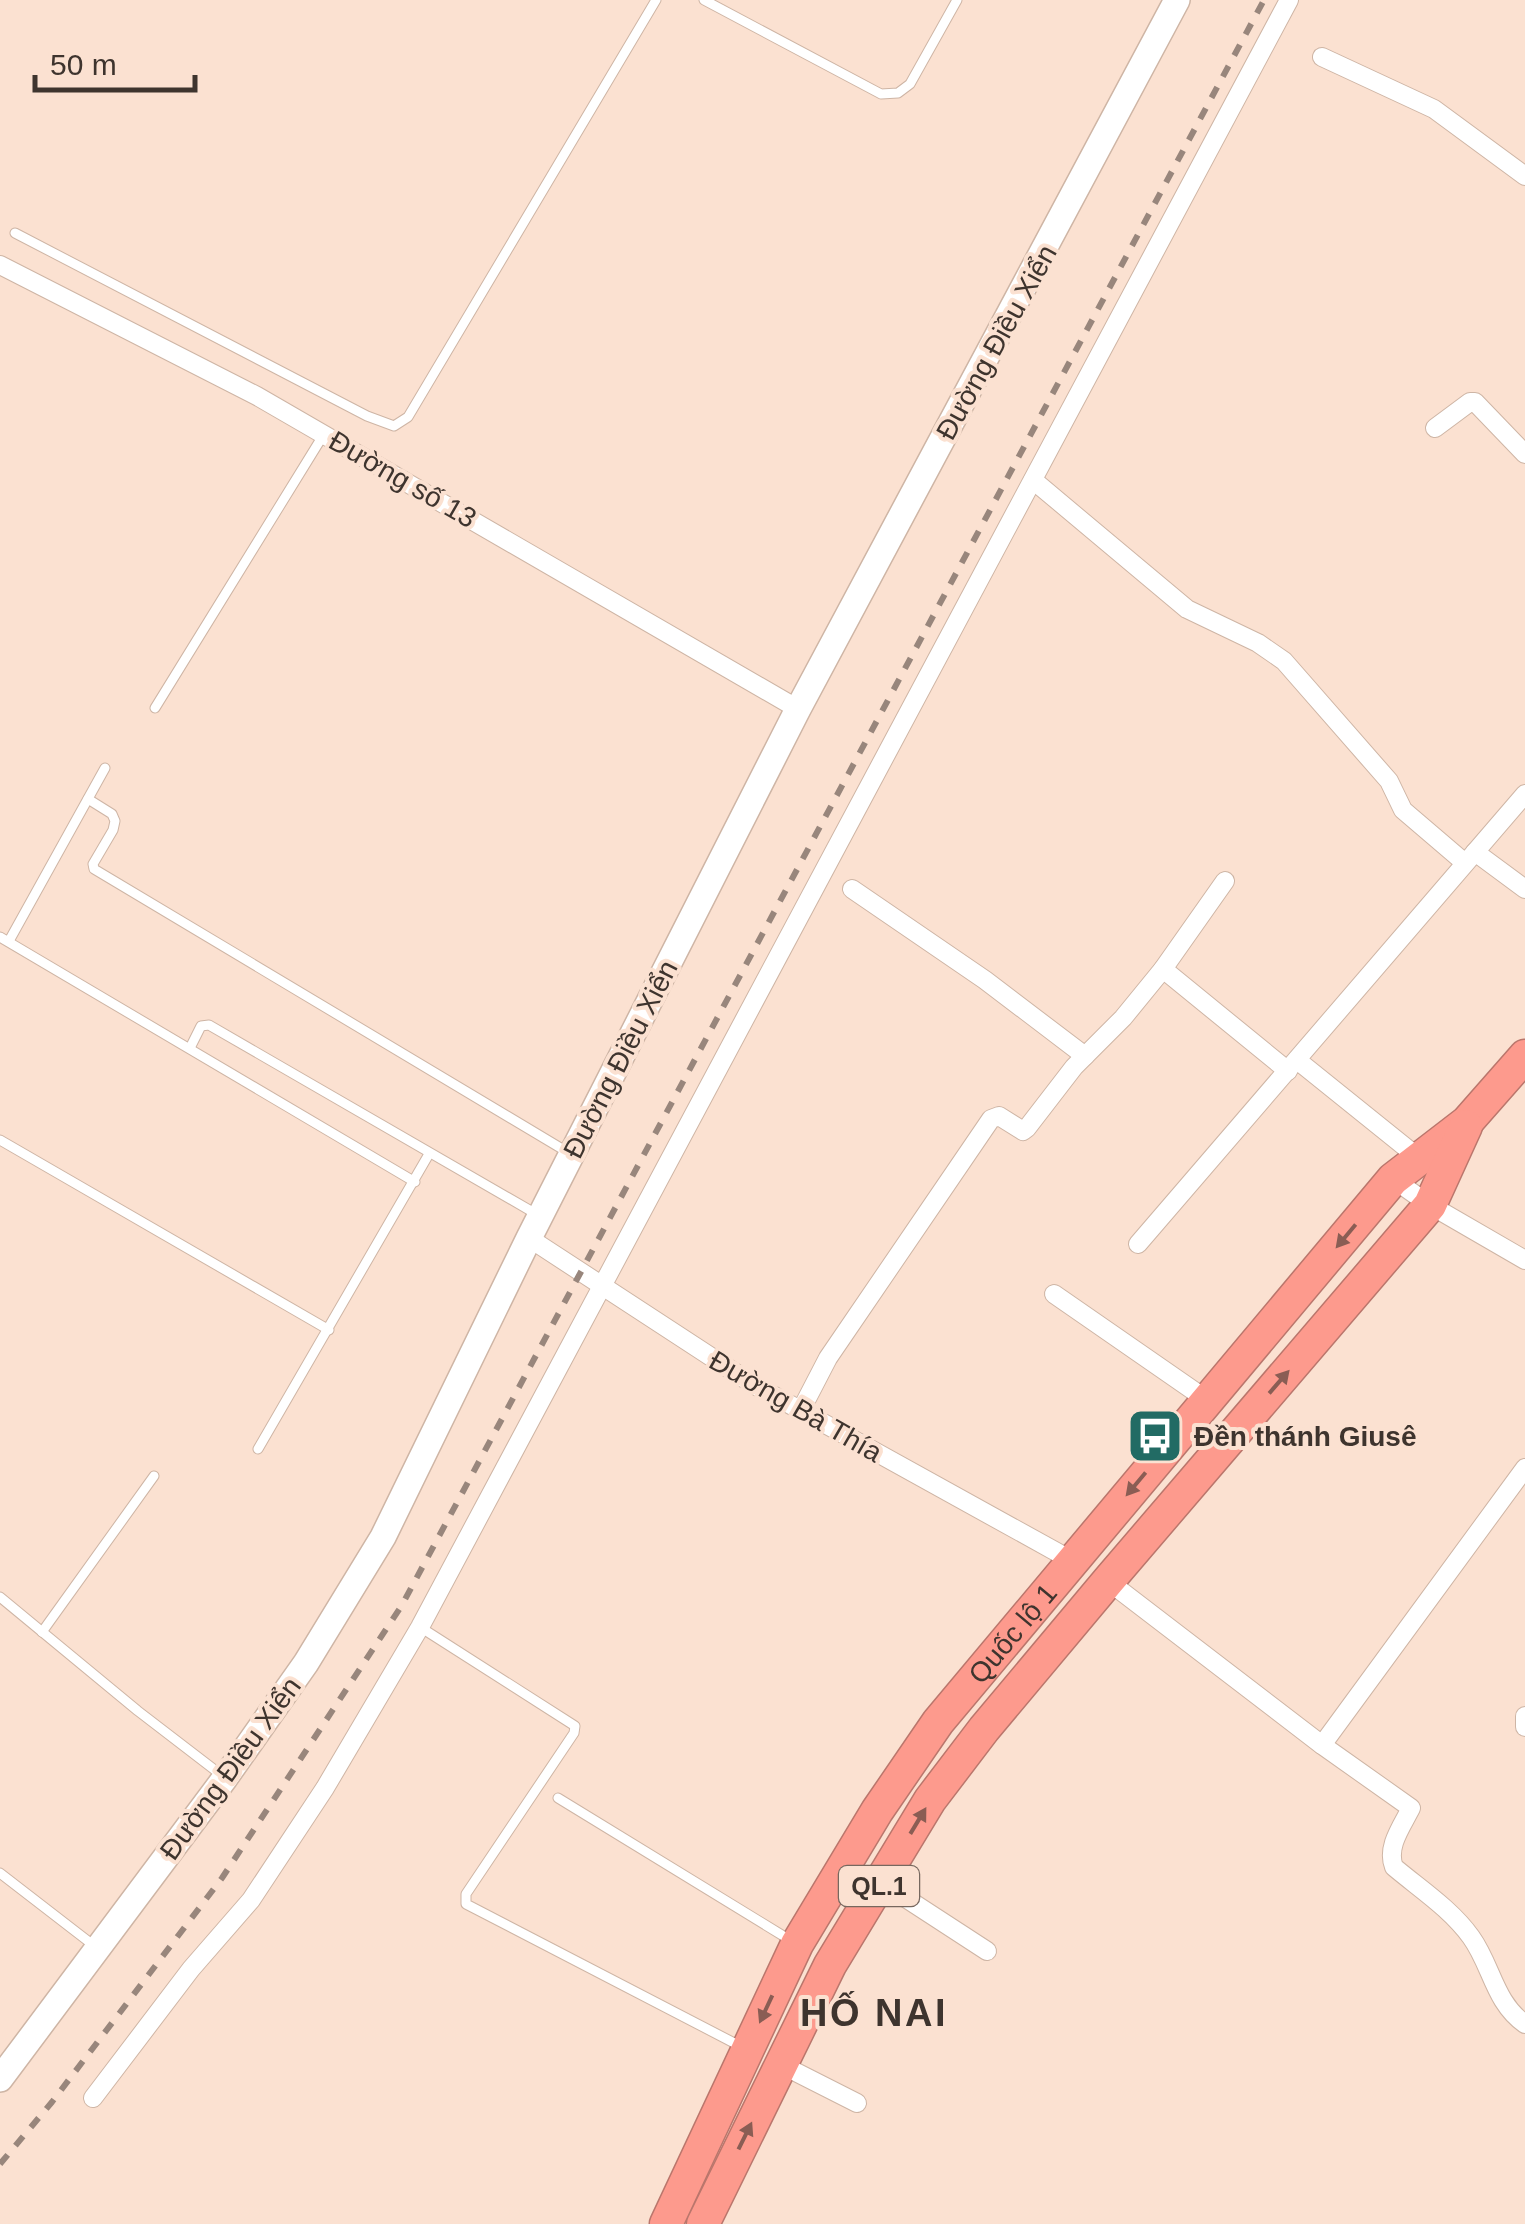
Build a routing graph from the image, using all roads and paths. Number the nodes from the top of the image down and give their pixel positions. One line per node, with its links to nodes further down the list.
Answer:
1 (656, 0): 8 (lane)
2 (704, 0): 3 (lane)
3 (956, 0)
4 (1177, 0): 15 (street, Đường Điều Xiển)
5 (1290, 0): 13 (street)
6 (1322, 57): 7 (street)
7 (1525, 176)
8 (15, 233)
9 (0, 266): 11 (street, Đường số 13)
10 (1435, 428): 12 (street)
11 (324, 434): 14 (lane); 15 (street, Đường số 13)
12 (1525, 454)
13 (1033, 480): 19 (street); 37 (street)
14 (156, 708)
15 (798, 709): 31 (street, Đường Điều Xiển)
16 (105, 768): 18 (lane)
17 (1525, 794): 19 (street)
18 (88, 799): 23 (lane); 31 (lane)
19 (1470, 857): 22 (street); 28 (street)
20 (1225, 881): 24 (street)
21 (852, 889): 26 (street)
22 (1525, 889)
23 (4, 939): 25 (lane)
24 (1164, 969): 26 (street); 28 (street)
25 (190, 1048): 30 (lane); 33 (lane)
26 (1085, 1056): 41 (street)
27 (1525, 1056): 32 (highway, Quốc lộ 1 / QL.1)
28 (1293, 1066): 32 (street); 35 (street)
29 (0, 1140): 39 (lane)
30 (430, 1154): 33 (lane); 34 (lane)
31 (572, 1155): 34 (street, Đường Điều Xiển)
32 (1431, 1181): 36 (street); 40 (highway, Quốc lộ 1 / QL.1, one-way to 40); 46 (highway, Quốc lộ 1 / QL.1, one-way to 32)
33 (415, 1182): 39 (lane)
34 (535, 1227): 37 (street, Đường Bà Thía); 53 (street, Đường Điều Xiển)
35 (1138, 1244)
36 (1523, 1257)
37 (603, 1286): 41 (street, Đường Bà Thía); 48 (street)
38 (1054, 1294): 40 (street)
39 (328, 1330): 42 (lane)
40 (1206, 1400): 45 (highway, Quốc lộ 1 / QL.1, one-way to 45)
41 (800, 1412): 45 (street, Đường Bà Thía)
42 (258, 1449)
43 (1525, 1468): 52 (street)
44 (154, 1476): 49 (lane)
45 (1072, 1560): 46 (highway); 57 (highway, Quốc lộ 1 / QL.1)
46 (1108, 1581): 52 (street); 56 (highway, Quốc lộ 1 / QL.1, one-way to 46)
47 (0, 1597): 49 (lane)
48 (420, 1627): 61 (lane); 64 (street)
49 (42, 1632): 53 (lane)
50 (1525, 1716): 51 (street)
51 (1525, 1727)
52 (1322, 1745): 60 (street)
53 (225, 1778): 58 (street, Đường Điều Xiển)
54 (558, 1798): 57 (lane)
55 (0, 1873): 58 (lane)
56 (882, 1882): 59 (street); 62 (highway, Quốc lộ 1 / QL.1)
57 (797, 1944): 61 (highway, Quốc lộ 1 / QL.1, one-way to 61)
58 (98, 1948): 63 (street, Đường Điều Xiển)
59 (987, 1951)
60 (1525, 2024)
61 (748, 2049): 66 (highway, Quốc lộ 1 / QL.1)
62 (780, 2064): 65 (street); 67 (highway, Quốc lộ 1 / QL.1, one-way to 62)
63 (0, 2078)
64 (92, 2098)
65 (857, 2103)
66 (666, 2224)
67 (703, 2224)

